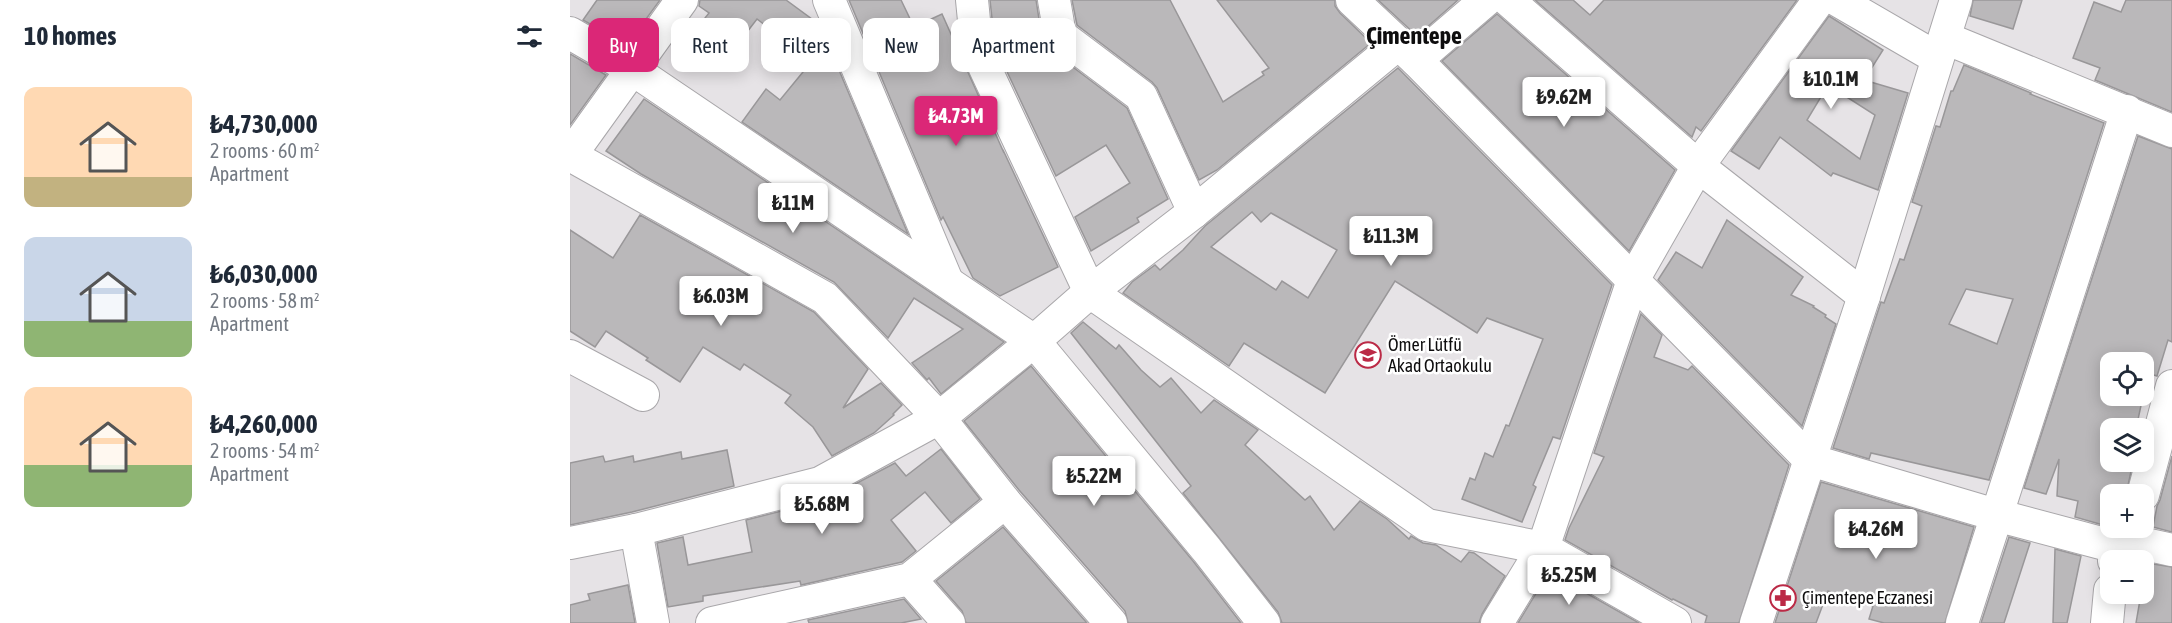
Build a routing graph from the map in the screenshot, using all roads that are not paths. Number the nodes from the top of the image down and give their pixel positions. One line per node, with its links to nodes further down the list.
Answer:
1 (682, 0): 11 (street)
2 (829, 0): 24 (street)
3 (972, 0): 25 (street)
4 (1054, 0): 22 (street)
5 (1352, 0): 15 (street)
6 (1486, 0): 15 (street)
7 (1508, 0): 21 (street)
8 (1819, 0): 21 (street)
9 (1837, 0): 14 (street)
10 (1956, 0): 14 (street)
11 (659, 32)
12 (570, 33): 13 (street)
13 (588, 43)
14 (1941, 48): 18 (street); 26 (street)
15 (1407, 52): 22 (street); 23 (street)
16 (630, 72): 20 (street)
17 (636, 72): 24 (street)
18 (2127, 111): 19 (street); 35 (street)
19 (2172, 131)
20 (570, 155): 31 (street)
21 (1698, 166): 23 (street); 26 (street)
22 (1194, 212): 25 (street)
23 (1633, 280): 32 (street); 39 (street)
24 (947, 281): 27 (street)
25 (1090, 292): 27 (street); 39 (street)
26 (1864, 296): 32 (street)
27 (1034, 340): 31 (street); 47 (street)
28 (570, 356): 30 (street)
29 (2172, 386): 33 (street)
30 (643, 395)
31 (939, 418): 34 (street); 36 (street)
32 (1810, 460): 35 (street); 50 (street)
33 (2146, 484)
34 (1005, 502): 41 (street); 43 (street)
35 (1996, 515): 38 (street); 51 (street)
36 (636, 530): 37 (street); 44 (street)
37 (570, 543)
38 (2124, 544): 40 (street)
39 (1543, 548): 48 (street); 49 (street)
40 (2172, 550)
41 (910, 579): 45 (street); 46 (street)
42 (2109, 604): 52 (street)
43 (1108, 622)
44 (653, 623)
45 (712, 623)
46 (949, 623)
47 (1264, 623)
48 (1497, 623)
49 (1675, 623)
50 (1756, 623)
51 (1962, 623)
52 (2107, 623)

